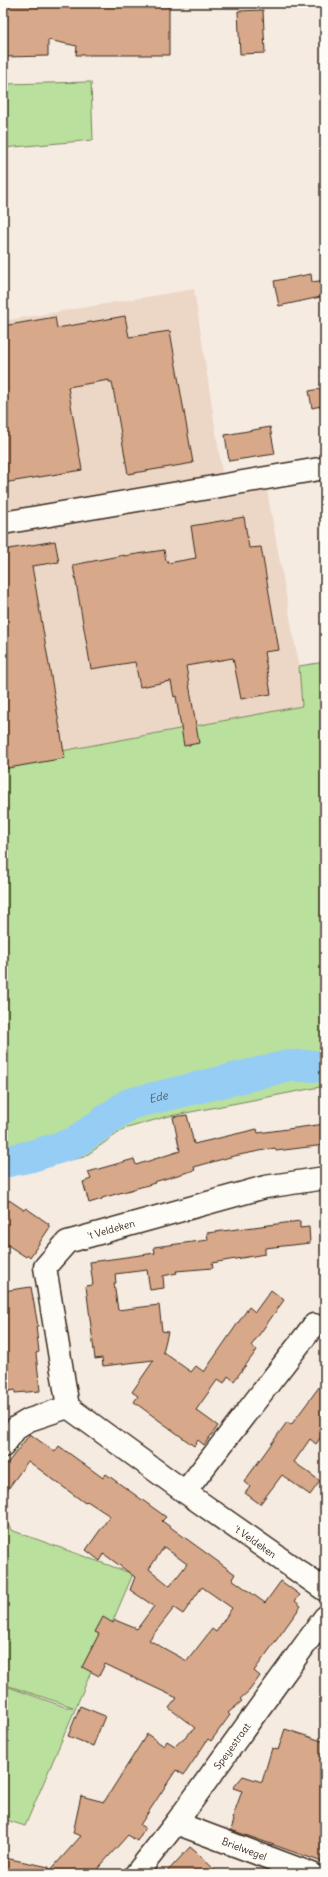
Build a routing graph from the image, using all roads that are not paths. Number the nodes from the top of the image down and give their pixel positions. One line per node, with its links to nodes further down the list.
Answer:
1 (325, 468): 2 (street)
2 (3, 523)
3 (325, 1178): 5 (street, 't Veldeken)
4 (314, 1325): 7 (street)
5 (68, 1407): 6 (street); 7 (street, 't Veldeken)
6 (3, 1446)
7 (185, 1492): 8 (street, 't Veldeken)
8 (325, 1590)
9 (325, 1617): 10 (street, Speyestraat)
10 (176, 1823): 11 (street, Speyestraat); 12 (street, Brielwegel)
11 (136, 1874)
12 (312, 1874)

